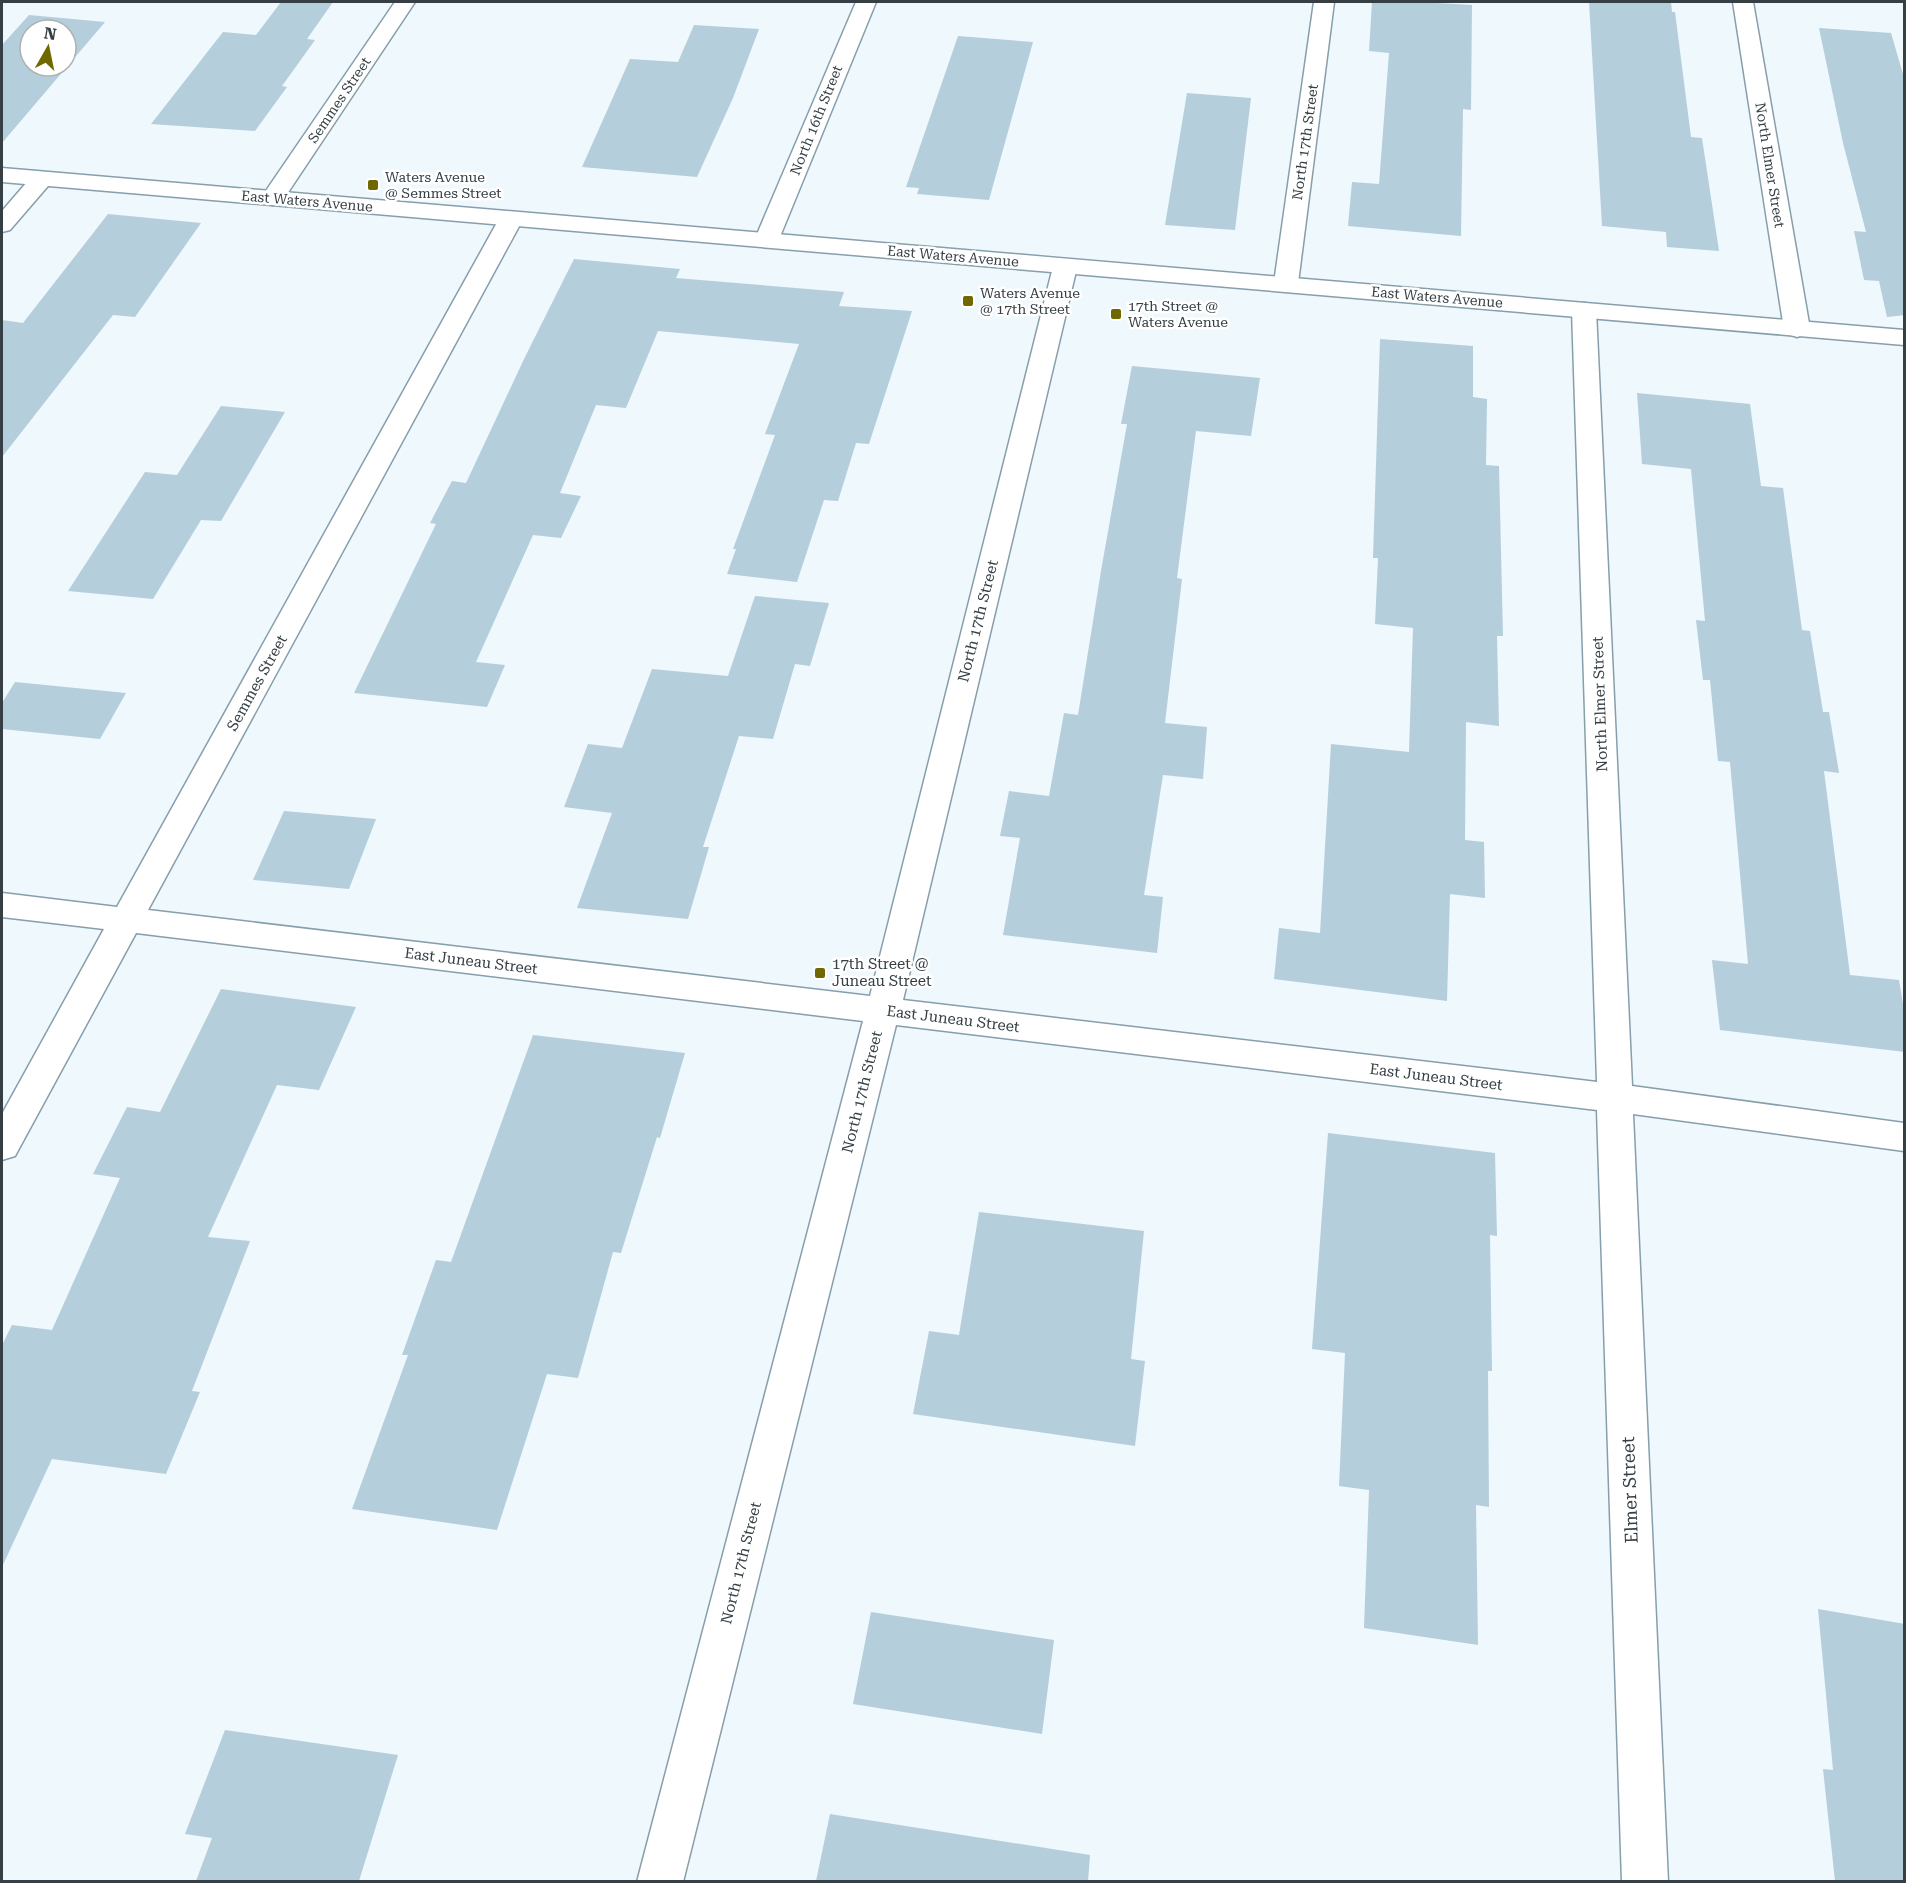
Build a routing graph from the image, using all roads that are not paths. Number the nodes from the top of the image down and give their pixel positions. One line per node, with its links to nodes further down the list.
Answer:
1 (405, 2): 7 (street, Semmes Street)
2 (866, 2): 10 (street, North 16th Street)
3 (1324, 2): 12 (street, North 17th Street)
4 (1743, 2): 14 (street, North Elmer Street)
5 (2, 175): 6 (street, East Waters Avenue)
6 (42, 178): 7 (street, East Waters Avenue); 9 (street)
7 (273, 198): 8 (street, East Waters Avenue)
8 (511, 219): 10 (street, East Waters Avenue); 17 (street, Semmes Street)
9 (2, 225)
10 (767, 240): 11 (street, East Waters Avenue)
11 (1065, 267): 12 (street, East Waters Avenue); 18 (street, North 17th Street)
12 (1286, 283): 13 (street, East Waters Avenue)
13 (1584, 310): 14 (street, East Waters Avenue); 19 (street, North Elmer Street)
14 (1797, 329): 15 (street, East Waters Avenue)
15 (1905, 338)
16 (2, 905): 17 (street, East Juneau Street)
17 (126, 921): 18 (street, East Juneau Street); 21 (street, Semmes Street)
18 (883, 1011): 19 (street, East Juneau Street); 22 (street, North 17th Street)
19 (1616, 1098): 20 (street, East Juneau Street); 23 (street, Elmer Street)
20 (1905, 1137)
21 (2, 1146)
22 (660, 1881)
23 (1645, 1881)

